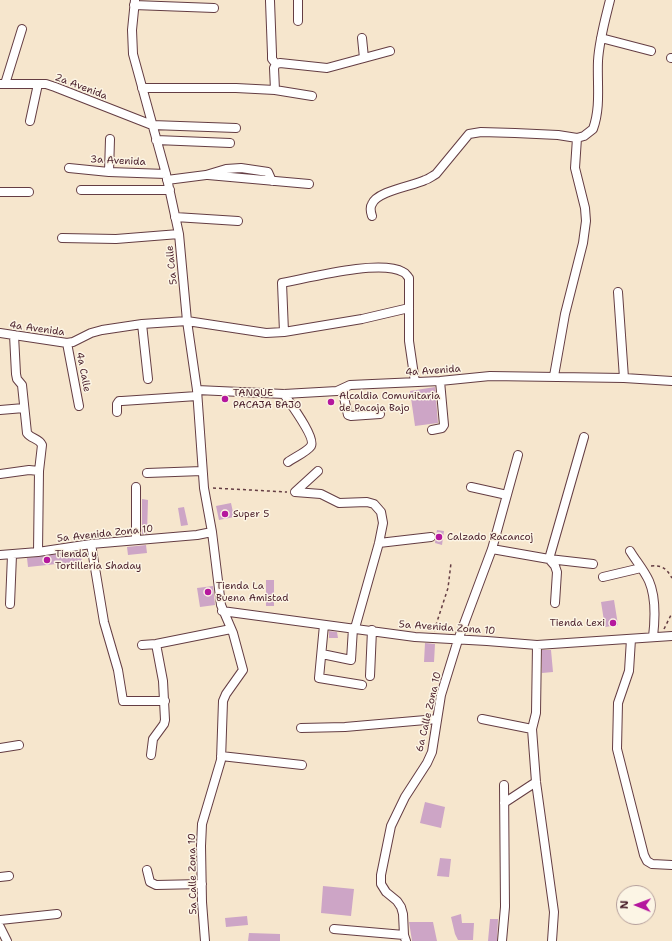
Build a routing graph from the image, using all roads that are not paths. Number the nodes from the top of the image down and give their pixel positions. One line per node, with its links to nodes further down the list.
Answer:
1 (298, 0): 6 (street)
2 (610, 0): 9 (street)
3 (270, 1): 13 (street)
4 (135, 2): 5 (street); 16 (street, 5a Calle)
5 (214, 8)
6 (298, 21)
7 (22, 29): 14 (street)
8 (362, 38): 12 (street)
9 (601, 38): 11 (street); 22 (street)
10 (390, 50): 12 (street)
11 (651, 51)
12 (364, 58): 13 (street)
13 (276, 64): 17 (street)
14 (2, 84): 15 (street, 2a Avenida)
15 (38, 84): 19 (street); 20 (street, 2a Avenida)
16 (142, 88): 17 (street); 20 (street, 5a Calle)
17 (275, 90): 18 (street)
18 (312, 96)
19 (30, 121)
20 (152, 125): 21 (street, 2a Avenida); 24 (street, 5a Calle)
21 (236, 128)
22 (577, 138): 35 (street); 47 (street)
23 (110, 139): 27 (street)
24 (156, 140): 25 (street); 28 (street, 5a Calle)
25 (230, 143)
26 (69, 168): 27 (street, 3a Avenida)
27 (109, 172): 28 (street, 3a Avenida)
28 (167, 177): 29 (street, 3a Avenida); 31 (street, 5a Calle)
29 (309, 184)
30 (81, 190): 31 (street)
31 (170, 190): 34 (street, 5a Calle)
32 (0, 192): 33 (street)
33 (29, 192)
34 (175, 216): 36 (street); 37 (street, 5a Calle)
35 (372, 216)
36 (238, 221)
37 (179, 234): 38 (street); 41 (street, 5a Calle)
38 (62, 238)
39 (618, 292): 48 (street)
40 (409, 308): 43 (street, 4a Avenida); 43 (street); 51 (street)
41 (187, 321): 42 (street, 4a Avenida); 43 (street, 4a Avenida); 54 (street, 5a Calle)
42 (142, 324): 46 (street, 4a Avenida); 49 (street)
43 (284, 332)
44 (0, 334): 45 (street, 4a Avenida)
45 (14, 336): 46 (street, 4a Avenida); 57 (street)
46 (67, 343): 56 (street, 4a Calle)
47 (554, 376): 48 (street, 4a Avenida); 50 (street, 4a Avenida)
48 (624, 378): 52 (street, 4a Avenida)
49 (148, 379)
50 (440, 381): 51 (street, 4a Avenida); 61 (street)
51 (415, 382): 53 (street, 4a Avenida)
52 (672, 382)
53 (342, 389): 55 (street, 4a Avenida); 60 (street)
54 (197, 393): 55 (street, 4a Avenida); 59 (street, 4a Avenida); 66 (street, 5a Calle)
55 (284, 394): 64 (street)
56 (79, 406)
57 (24, 408): 58 (street); 65 (street)
58 (0, 410)
59 (118, 412)
60 (380, 414)
61 (432, 430)
62 (584, 437): 83 (street)
63 (518, 456): 72 (street, 6a Calle Zona 10)
64 (288, 462)
65 (39, 471): 68 (street); 80 (street)
66 (202, 471): 69 (street); 73 (street, 5a Calle)
67 (318, 471): 76 (street)
68 (0, 474)
69 (147, 474)
70 (136, 487): 75 (street)
71 (471, 487): 72 (street)
72 (507, 495): 78 (street, 6a Calle Zona 10)
73 (212, 532): 75 (street, 5a Avenida Zona 10); 89 (street, 5a Calle Zona 10)
74 (431, 537): 76 (street)
75 (136, 540): 77 (street, 5a Avenida Zona 10)
76 (379, 543): 91 (street)
77 (91, 544): 80 (street, 5a Avenida Zona 10); 104 (street)
78 (492, 550): 83 (street); 97 (street, 6a Calle Zona 10)
79 (630, 551): 85 (street)
80 (38, 552): 81 (street, 5a Avenida Zona 10)
81 (12, 554): 82 (street, 5a Avenida Zona 10); 88 (street)
82 (0, 555)
83 (549, 559): 84 (street); 87 (street)
84 (593, 564)
85 (641, 568): 86 (street); 95 (street)
86 (603, 577)
87 (556, 603)
88 (10, 604)
89 (222, 610): 90 (street, 5a Avenida Zona 10); 92 (street, 5a Calle Zona 10)
90 (324, 624): 91 (street, 5a Avenida Zona 10); 101 (street)
91 (354, 628): 93 (street, 5a Avenida Zona 10); 101 (street)
92 (231, 629): 98 (street); 112 (street, 5a Calle Zona 10)
93 (372, 630): 97 (street, 5a Avenida Zona 10); 102 (street)
94 (672, 636): 95 (street, 5a Avenida Zona 10)
95 (656, 637): 96 (street, 5a Avenida Zona 10)
96 (630, 639): 100 (street, 5a Avenida Zona 10); 117 (street)
97 (458, 640): 100 (street, 5a Avenida Zona 10); 105 (street, 6a Calle Zona 10)
98 (156, 644): 99 (street); 104 (street)
99 (142, 645)
100 (537, 645): 108 (street)
101 (322, 654): 103 (street)
102 (370, 676)
103 (362, 685)
104 (165, 701): 111 (street)
105 (438, 719): 107 (street); 126 (street, 6a Calle Zona 10)
106 (482, 719): 108 (street)
107 (301, 728)
108 (532, 729): 114 (street)
109 (19, 745): 110 (street)
110 (0, 748)
111 (151, 755)
112 (221, 756): 113 (street); 121 (street, 5a Calle Zona 10)
113 (302, 765)
114 (536, 782): 116 (street); 130 (street)
115 (504, 784): 116 (street)
116 (504, 803): 129 (street)
117 (672, 865)
118 (147, 870): 121 (street)
119 (9, 876): 120 (street)
120 (0, 877)
121 (202, 884): 128 (street, 5a Calle Zona 10)
122 (57, 914): 123 (street)
123 (0, 920)
124 (0, 927): 127 (street)
125 (334, 929): 126 (street)
126 (405, 938)
127 (7, 941)
128 (205, 941)
129 (502, 941)
130 (552, 941)

